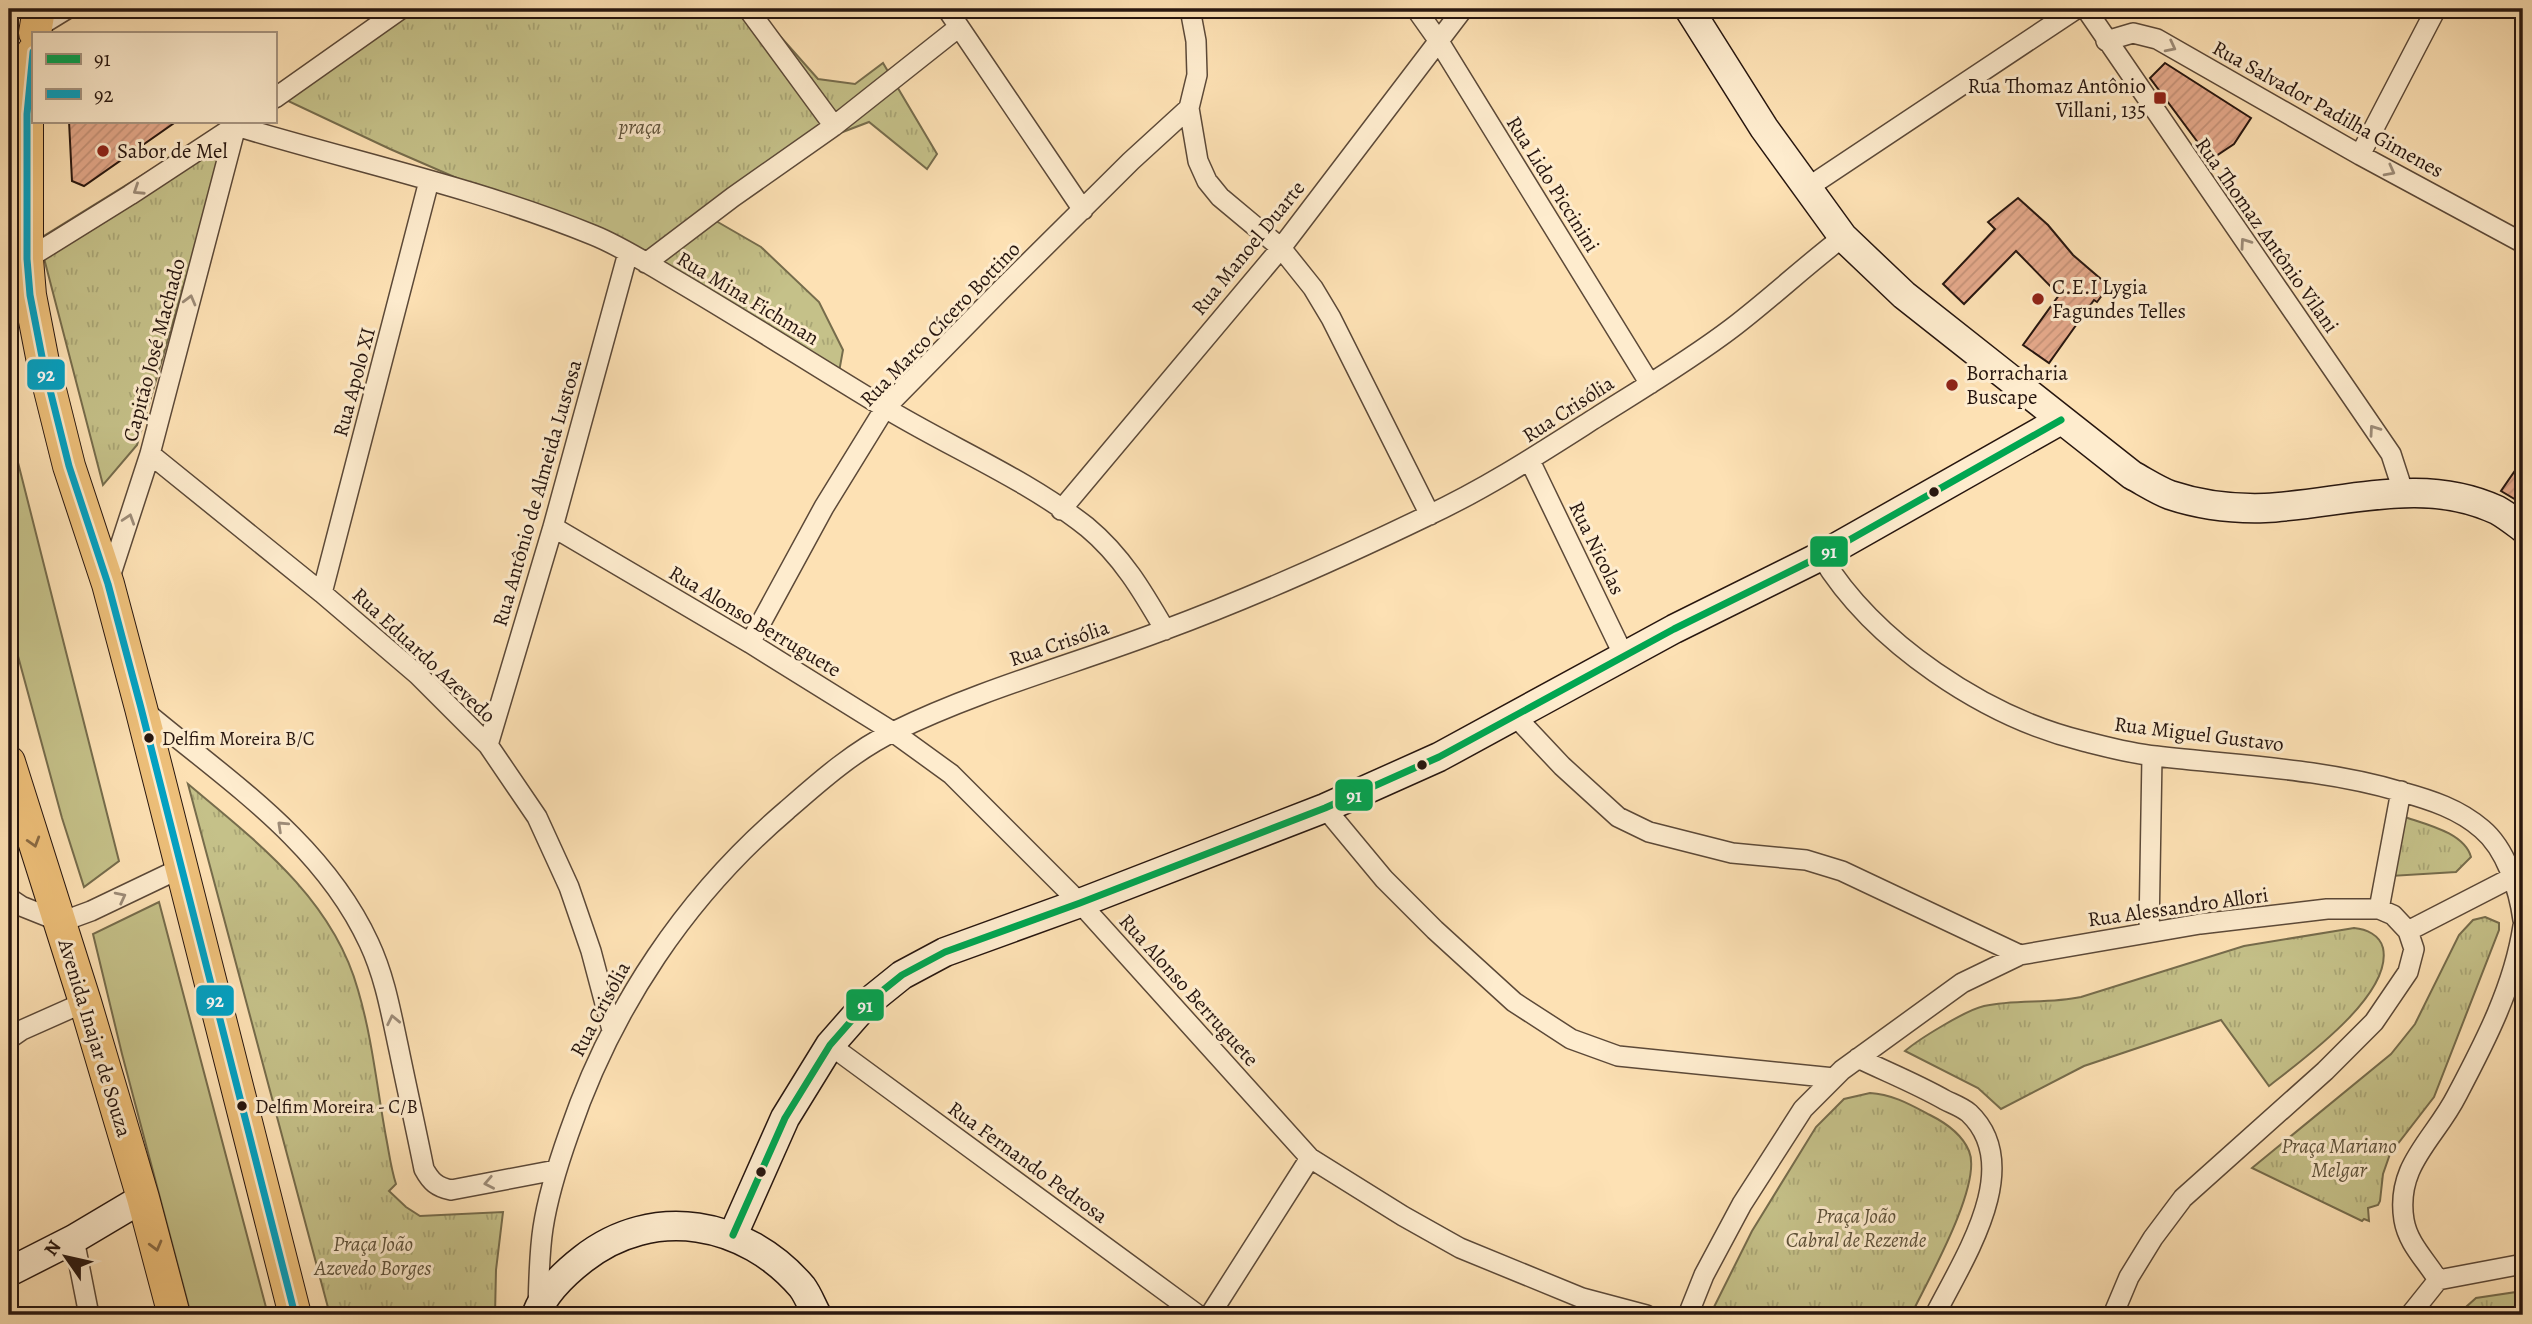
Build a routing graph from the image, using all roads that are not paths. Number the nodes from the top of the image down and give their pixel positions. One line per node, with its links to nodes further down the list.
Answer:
1 (67, 9): 13 (street)
2 (401, 9): 17 (street)
3 (748, 9): 20 (street)
4 (947, 9): 12 (street)
5 (1190, 9): 18 (street)
6 (1416, 9): 14 (street, Rua Lido Piccinini)
7 (1463, 9): 14 (street, Rua Manoel Duarte)
8 (1689, 9): 23 (street)
9 (2076, 9): 23 (street)
10 (2086, 9): 15 (street, Rua Thomaz Antônio Vilani)
11 (2436, 9): 21 (street)
12 (959, 27): 20 (street); 24 (street)
13 (36, 30)
14 (1438, 40): 27 (street, Rua Manoel Duarte); 31 (street, Rua Lido Piccinini)
15 (2106, 41): 21 (street, Rua Salvador Padilha Gimenes, one-way to 21); 36 (street, Rua Thomaz Antônio Vilani, one-way to 15)
16 (32, 67): 30 (main road)
17 (276, 98)
18 (1189, 108): 24 (street, Rua Marco Cícero Bottino); 27 (street)
19 (239, 123): 22 (street, Rua Mina Fichman); 30 (street, one-way to 30); 34 (street, Capitão José Machado, one-way to 19)
20 (834, 126): 29 (street)
21 (2360, 155): 26 (street, Rua Salvador Padilha Gimenes, one-way to 26)
22 (429, 181): 28 (street, Rua Mina Fichman); 43 (street, Rua Apolo XI)
23 (1807, 188): 25 (street)
24 (1083, 210): 32 (street, Rua Marco Cícero Bottino)
25 (1843, 237): 31 (street, Rua Crisólia); 33 (street)
26 (2523, 243)
27 (1281, 248): 37 (street, Rua Manoel Duarte); 38 (street)
28 (628, 253): 29 (street, Rua Mina Fichman); 39 (street, Rua Antônio de Almeida Lustosa)
29 (646, 263): 32 (street, Rua Mina Fichman)
30 (18, 265): 42 (main road)
31 (1650, 384): 35 (street, Rua Crisólia)
32 (884, 408): 37 (street, Rua Mina Fichman); 45 (street, Rua Marco Cícero Bottino)
33 (2061, 420): 36 (street); 41 (street)
34 (150, 454): 42 (street, Capitão José Machado, one-way to 34); 43 (street, Rua Eduardo Azevedo)
35 (1530, 461): 38 (street, Rua Crisólia); 46 (street, Rua Nicolas)
36 (2403, 492): 40 (street)
37 (1061, 510): 44 (street, Rua Mina Fichman)
38 (1430, 515): 44 (street, Rua Crisólia)
39 (553, 527): 45 (street, Rua Alonso Berruguete); 50 (street, Rua Antônio de Almeida Lustosa)
40 (2523, 528)
41 (1821, 556): 46 (street); 51 (street, Rua Miguel Gustavo)
42 (108, 584): 47 (main road)
43 (323, 593): 50 (street, Rua Eduardo Azevedo)
44 (1165, 630): 49 (street, Rua Crisólia)
45 (750, 643): 49 (street, Rua Alonso Berruguete)
46 (1624, 656): 48 (street)
47 (141, 708): 55 (main road); 73 (street, one-way to 47)
48 (1515, 716): 54 (street); 65 (street)
49 (893, 732): 58 (street, Rua Alonso Berruguete); 67 (street, Rua Crisólia)
50 (488, 745): 67 (street, Rua Eduardo Azevedo)
51 (2152, 756): 53 (street, Rua Miguel Gustavo); 64 (street)
52 (9, 762): 61 (main road, Avenida Inajar de Souza, one-way to 61)
53 (2401, 791): 56 (street, Rua Miguel Gustavo); 59 (street)
54 (1325, 808): 58 (street); 71 (street)
55 (181, 868): 61 (street, one-way to 55); 83 (main road)
56 (2511, 878): 60 (street, Rua Miguel Gustavo); 63 (street)
57 (9, 898): 61 (street)
58 (1080, 903): 69 (street); 72 (street, Rua Alonso Berruguete)
59 (2379, 909): 63 (street); 64 (street, Rua Alessandro Allori)
60 (2523, 920)
61 (61, 922): 66 (main road, Avenida Inajar de Souza)
62 (2523, 926): 79 (street)
63 (2407, 931): 90 (street)
64 (2149, 932): 65 (street, Rua Alessandro Allori)
65 (2020, 955): 70 (street, Rua Alessandro Allori)
66 (85, 1002): 68 (street); 74 (main road, Avenida Inajar de Souza)
67 (612, 1030): 73 (street, Rua Crisólia)
68 (9, 1039)
69 (830, 1045): 75 (street); 85 (street, Rua Fernando Pedrosa)
70 (1858, 1058): 71 (street, Rua Alessandro Allori); 89 (street)
71 (1834, 1078): 88 (street, Rua Alessandro Allori)
72 (1310, 1158): 86 (street); 87 (street, Rua Alonso Berruguete)
73 (556, 1170): 80 (street, Rua Crisólia)
74 (143, 1198): 76 (street); 82 (main road, Avenida Inajar de Souza, one-way to 82)
75 (733, 1235): 80 (street); 84 (street)
76 (74, 1239): 78 (street); 81 (street)
77 (2523, 1264): 79 (street)
78 (10, 1273)
79 (2438, 1280): 91 (street)
80 (537, 1312)
81 (89, 1315)
82 (174, 1315)
83 (295, 1315)
84 (817, 1315)
85 (1198, 1315)
86 (1210, 1315)
87 (1646, 1315)
88 (1688, 1315)
89 (1935, 1315)
90 (2113, 1315)
91 (2410, 1315)

